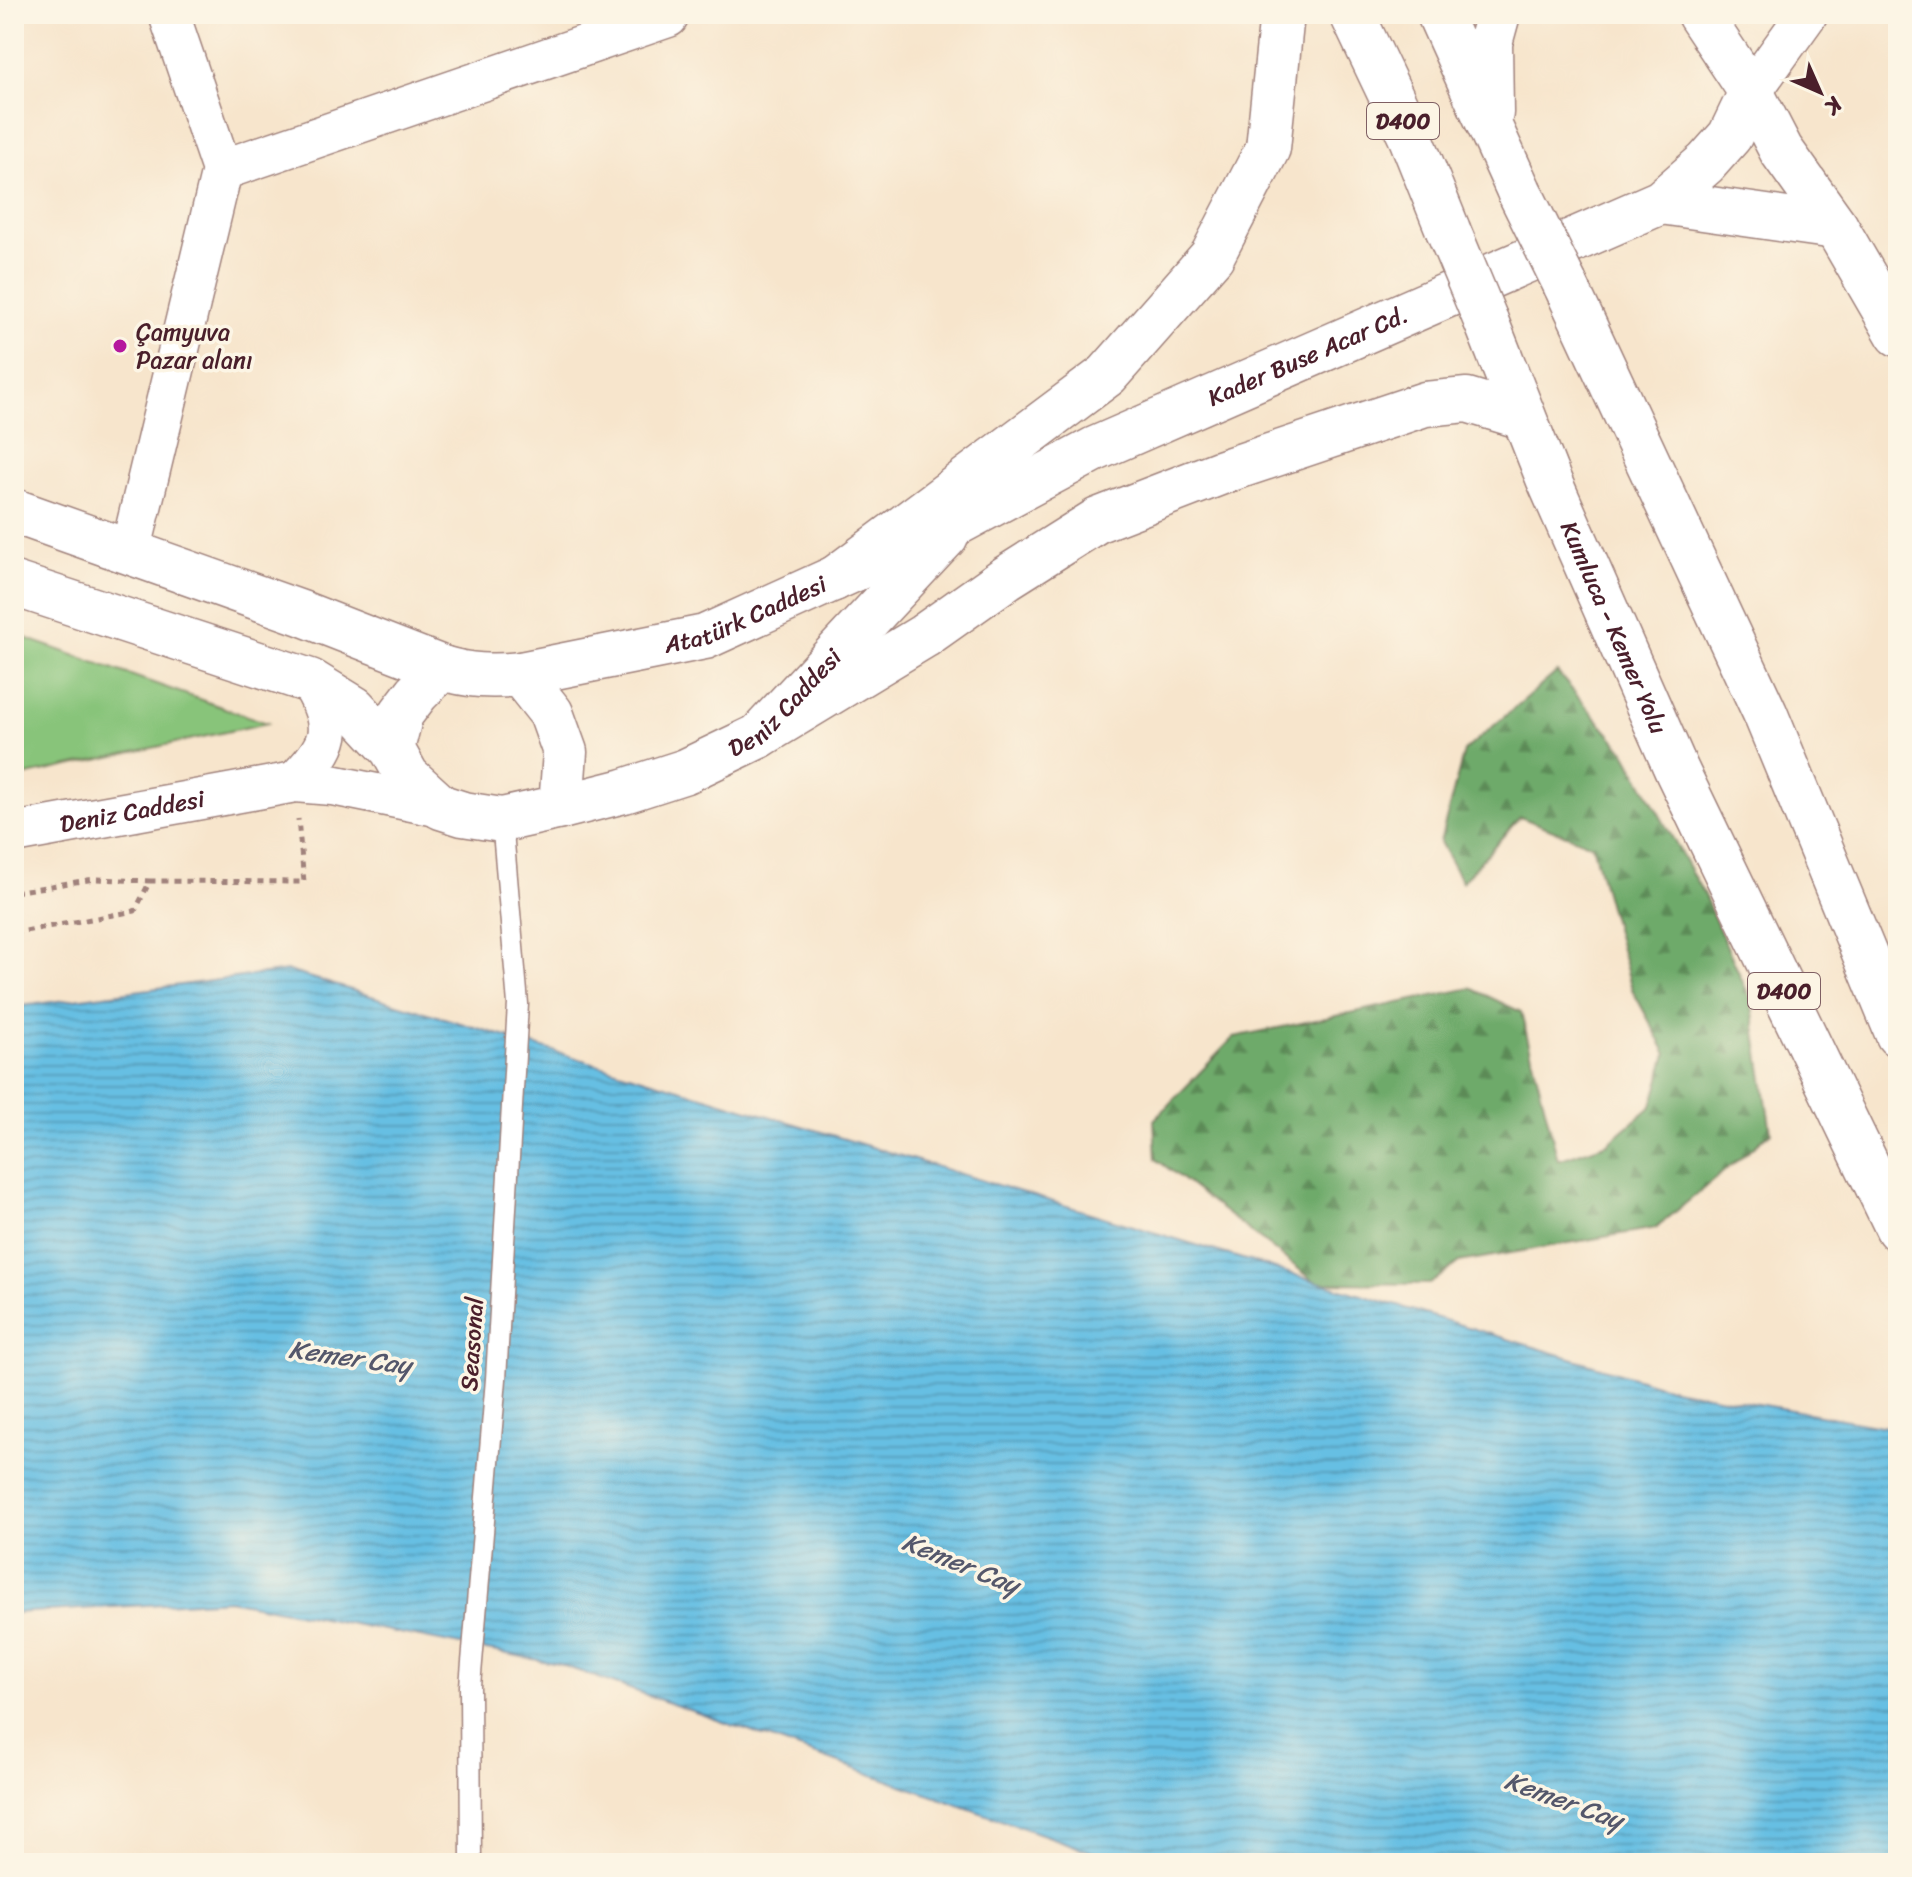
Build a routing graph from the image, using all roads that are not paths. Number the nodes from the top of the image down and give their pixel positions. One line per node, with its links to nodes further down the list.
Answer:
1 (169, 14): 11 (street)
2 (667, 14): 11 (street)
3 (1282, 14): 19 (main road)
4 (1352, 14): 15 (main road, Kumluca - Kemer Yolu / D400, bridge)
5 (1439, 14): 10 (main road)
6 (1498, 14): 10 (main road)
7 (1807, 14): 9 (street)
8 (1699, 19): 9 (main road)
9 (1751, 92): 12 (main road, Kader Buse Acar Cd.); 13 (main road)
10 (1492, 132): 31 (main road, bridge)
11 (222, 170): 18 (street)
12 (1661, 202): 13 (main road); 17 (main road, Kader Buse Acar Cd.)
13 (1836, 227): 14 (main road)
14 (1898, 334)
15 (1523, 417): 24 (main road); 32 (main road, Kumluca - Kemer Yolu / D400)
16 (14, 511): 18 (main road)
17 (959, 522): 19 (main road, Atatürk Caddesi); 24 (main road, Deniz Caddesi)
18 (130, 553): 21 (main road)
19 (834, 579): 22 (main road, Atatürk Caddesi)
20 (14, 584): 23 (main road)
21 (442, 668): 22 (main road); 25 (main road)
22 (520, 674): 28 (main road)
23 (310, 681): 25 (main road); 26 (street)
24 (759, 736): 28 (main road, Deniz Caddesi)
25 (392, 749): 27 (main road)
26 (295, 782): 27 (street, Deniz Caddesi); 30 (street, Deniz Caddesi)
27 (441, 807): 29 (main road)
28 (561, 807): 29 (main road)
29 (502, 820): 33 (lane, Seasonal)
30 (14, 833)
31 (1898, 1035)
32 (1894, 1220)
33 (471, 1863)

